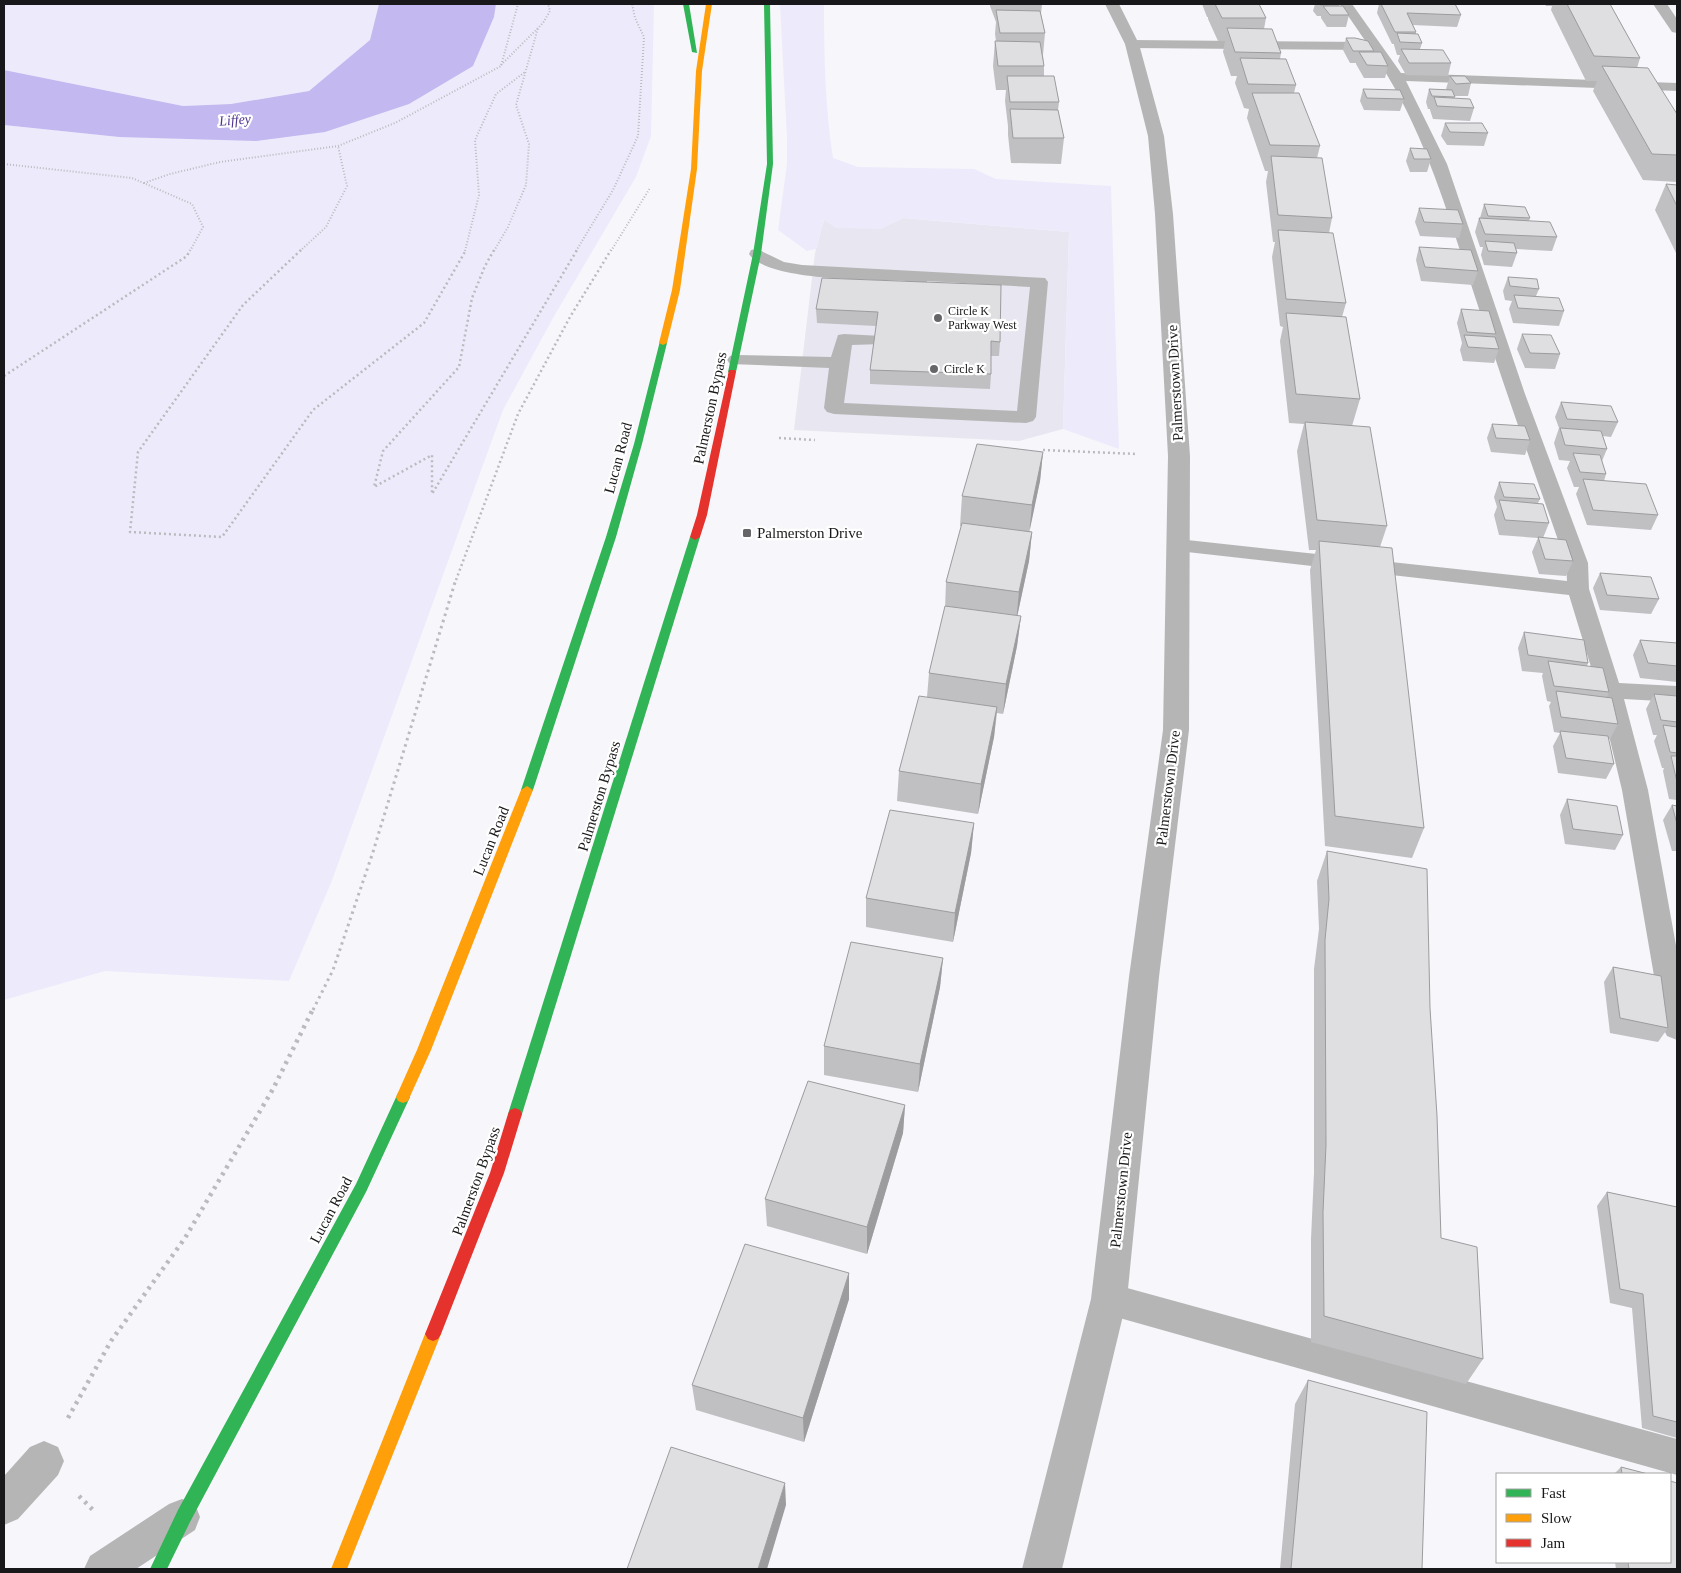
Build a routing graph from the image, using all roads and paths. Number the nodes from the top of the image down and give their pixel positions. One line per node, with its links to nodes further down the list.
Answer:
1 (518, 4): 14 (path)
2 (548, 4): 10 (path)
3 (632, 4): 16 (path)
4 (686, 4): 15 (main road)
5 (709, 4): 15 (main road)
6 (767, 4): 23 (main road, Palmerston Bypass)
7 (1112, 4): 12 (street, Palmerstown Drive)
8 (1346, 4): 13 (lane)
9 (1660, 4): 11 (street)
10 (538, 28): 14 (path); 16 (path)
11 (1677, 29)
12 (1132, 44): 13 (lane); 30 (street, Palmerstown Drive)
13 (1374, 46): 17 (lane)
14 (501, 66): 19 (path)
15 (699, 71): 39 (main road, Lucan Road)
16 (526, 72): 19 (path)
17 (1397, 77): 18 (lane); 31 (lane)
18 (1677, 87)
19 (338, 146): 21 (path)
20 (4, 164): 21 (path)
21 (143, 183): 29 (path)
22 (653, 183): 37 (path)
23 (757, 254): 24 (lane); 27 (main road, Palmerston Bypass)
24 (919, 276): 25 (lane); 28 (lane)
25 (917, 295)
26 (876, 340): 28 (lane)
27 (736, 360): 28 (lane); 42 (main road, Palmerston Bypass)
28 (838, 363)
29 (4, 376)
30 (1178, 545): 31 (lane); 35 (street, Palmerstown Drive)
31 (1578, 589): 32 (lane)
32 (1610, 690): 33 (lane); 34 (lane)
33 (1677, 694)
34 (1677, 1028)
35 (1109, 1299): 36 (lane); 43 (street, Palmerstown Drive)
36 (1677, 1457)
37 (44, 1461): 38 (street)
38 (4, 1505)
39 (184, 1516): 40 (lane); 41 (main road, Lucan Road)
40 (103, 1569)
41 (158, 1569)
42 (339, 1569)
43 (1042, 1569)

